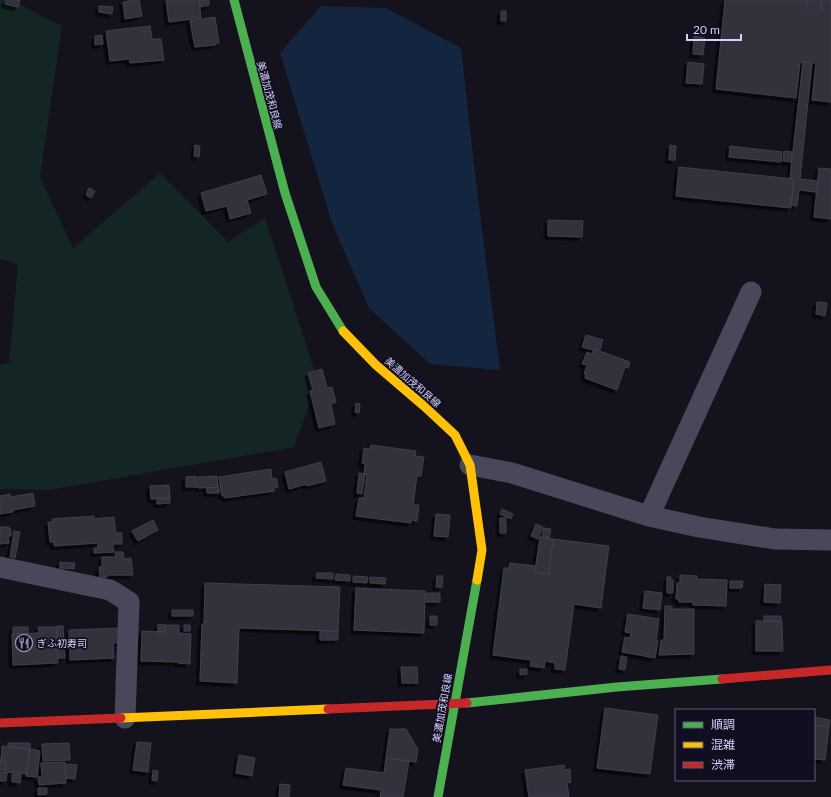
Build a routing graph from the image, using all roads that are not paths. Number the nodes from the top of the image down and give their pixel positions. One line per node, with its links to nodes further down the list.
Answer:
1 (234, 0): 3 (main road, 美濃加茂和良線)
2 (751, 292): 4 (street)
3 (470, 465): 4 (street); 8 (main road, 美濃加茂和良線)
4 (649, 516): 5 (street)
5 (831, 540)
6 (0, 567): 9 (street)
7 (831, 670): 8 (main road)
8 (453, 704): 9 (main road); 11 (main road, 美濃加茂和良線)
9 (125, 718): 10 (main road)
10 (0, 723)
11 (438, 797)

